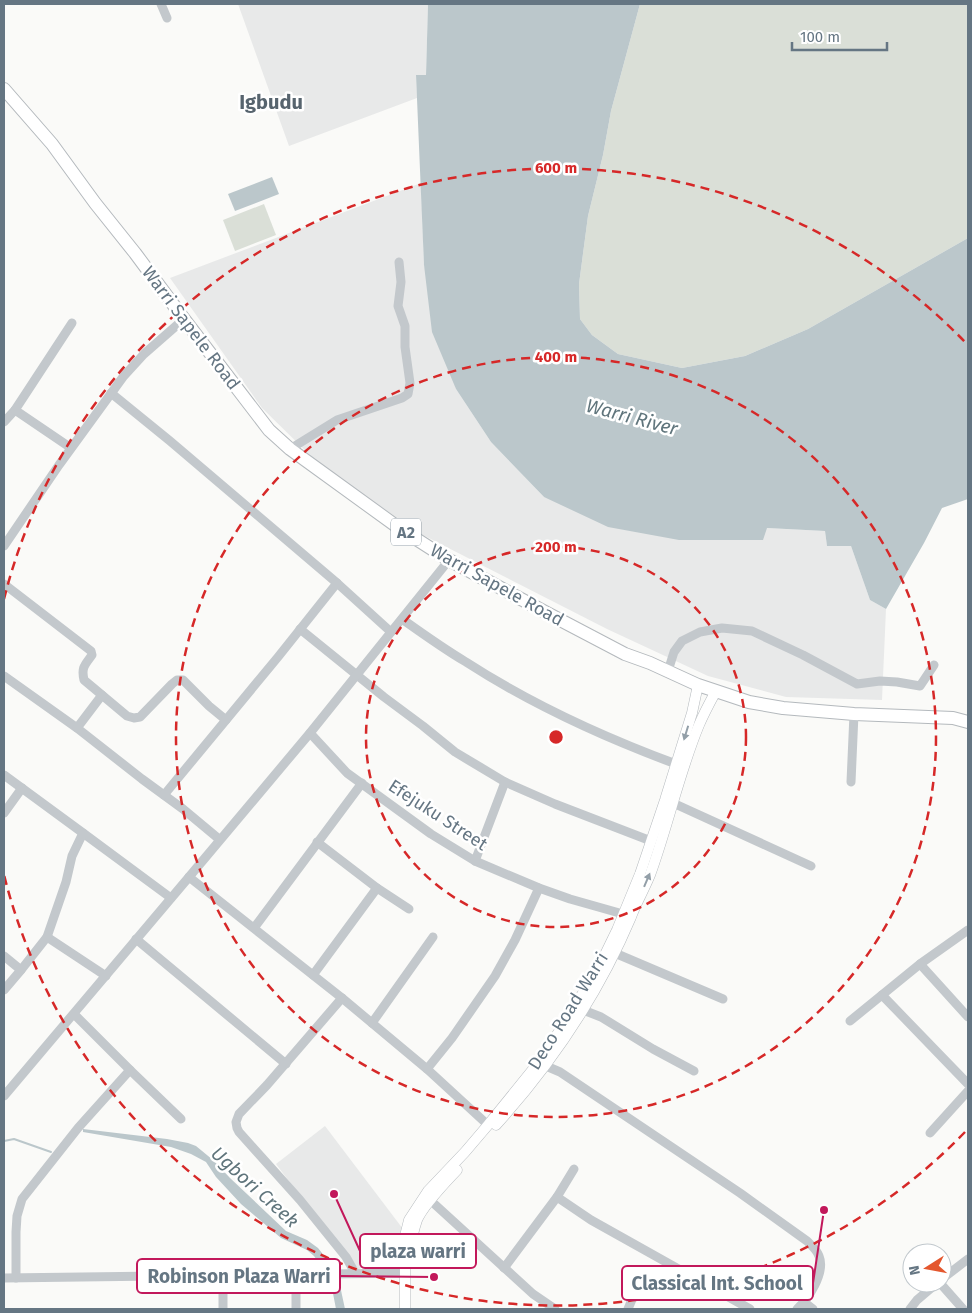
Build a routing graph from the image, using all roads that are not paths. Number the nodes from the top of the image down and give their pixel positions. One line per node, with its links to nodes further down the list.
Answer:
1 (160, 4): 2 (street)
2 (167, 18)
3 (4, 88): 5 (highway, Warri Sapele Road / A2)
4 (399, 262): 11 (street)
5 (184, 319): 7 (street); 11 (highway, Warri Sapele Road / A2)
6 (72, 323): 8 (street)
7 (111, 393): 10 (street); 15 (street)
8 (15, 410): 9 (street); 10 (street)
9 (4, 422)
10 (71, 448): 12 (street)
11 (290, 449): 13 (highway, Warri Sapele Road / A2)
12 (4, 546)
13 (449, 560): 16 (street); 20 (highway, Warri Sapele Road / A2)
14 (4, 584): 25 (street)
15 (337, 584): 17 (street); 18 (street)
16 (402, 619): 18 (street); 31 (street)
17 (300, 629): 21 (street); 27 (street)
18 (392, 632): 21 (street)
19 (934, 665): 20 (street)
20 (668, 671): 23 (highway, Warri Sapele Road / A2)
21 (357, 674): 30 (street); 33 (street)
22 (4, 676): 29 (street)
23 (698, 686): 24 (highway, Warri Sapele Road / A2); 31 (main road, Deco Road Warri, one-way to 31)
24 (716, 691): 26 (highway, Warri Sapele Road / A2); 38 (main road, Deco Road Warri)
25 (102, 695): 27 (street); 29 (street)
26 (854, 714): 28 (highway, Warri Sapele Road / A2); 34 (street)
27 (226, 720): 37 (street)
28 (968, 722)
29 (77, 728): 37 (street)
30 (310, 733): 35 (street, Efejuku Street); 41 (street)
31 (676, 764): 42 (main road, Deco Road Warri)
32 (4, 775): 36 (street)
33 (505, 782): 42 (street); 44 (street)
34 (852, 782)
35 (362, 783): 43 (street); 44 (street, Efejuku Street)
36 (22, 788): 39 (street); 40 (street)
37 (164, 795): 41 (street)
38 (673, 803): 45 (street); 57 (main road, Deco Road Warri, one-way to 38)
39 (4, 813)
40 (83, 832): 49 (street); 55 (street)
41 (219, 840): 46 (street)
42 (651, 841): 51 (main road, Deco Road Warri)
43 (317, 842): 47 (street); 52 (street)
44 (475, 861): 48 (street, Efejuku Street)
45 (811, 866)
46 (189, 877): 49 (street); 52 (street)
47 (377, 888): 50 (street); 61 (street)
48 (539, 888): 51 (street, Efejuku Street); 74 (street)
49 (171, 898): 56 (street)
50 (409, 909)
51 (623, 914): 57 (main road, Deco Road Warri)
52 (254, 928): 61 (street)
53 (968, 930): 59 (street)
54 (432, 936): 71 (street)
55 (47, 937): 60 (street); 62 (street)
56 (136, 939): 62 (street); 72 (street)
57 (611, 951): 66 (street); 67 (main road, Deco Road Warri); 81 (main road, Deco Road Warri)
58 (4, 956): 60 (street)
59 (920, 964): 64 (street); 69 (street)
60 (21, 970): 63 (street)
61 (313, 975): 65 (street)
62 (106, 976): 68 (street)
63 (4, 990)
64 (882, 995): 70 (street); 77 (street)
65 (342, 998): 71 (street); 72 (street)
66 (723, 999)
67 (583, 1010): 73 (main road, Deco Road Warri); 76 (street)
68 (74, 1014): 75 (street); 79 (street)
69 (968, 1017)
70 (850, 1021)
71 (372, 1023): 74 (street)
72 (286, 1064): 89 (street)
73 (546, 1066): 85 (main road, Deco Road Warri); 98 (street)
74 (428, 1069): 81 (street)
75 (130, 1070): 80 (street); 94 (street)
76 (694, 1070)
77 (968, 1084)
78 (968, 1091): 82 (street)
79 (4, 1096)
80 (181, 1119)
81 (488, 1126): 90 (main road, Deco Road Warri)
82 (930, 1133)
83 (574, 1169): 84 (street)
84 (557, 1197): 87 (street); 105 (street)
85 (430, 1200): 87 (street); 102 (main road, Deco Road Warri)
86 (968, 1259): 88 (street)
87 (504, 1268): 103 (street)
88 (952, 1271)
89 (355, 1273): 90 (street); 91 (street)
90 (405, 1273): 101 (main road, Deco Road Warri)
91 (296, 1274): 92 (street); 100 (street)
92 (223, 1275): 94 (street); 99 (street)
93 (4, 1278): 94 (street)
94 (16, 1278)
95 (926, 1293): 108 (street)
96 (948, 1293): 109 (street)
97 (633, 1297): 104 (street)
98 (804, 1302): 106 (street); 107 (street)
99 (223, 1309)
100 (296, 1309)
101 (405, 1309)
102 (411, 1309)
103 (555, 1309)
104 (628, 1309)
105 (750, 1309)
106 (797, 1309)
107 (813, 1309)
108 (910, 1309)
109 (963, 1309)

